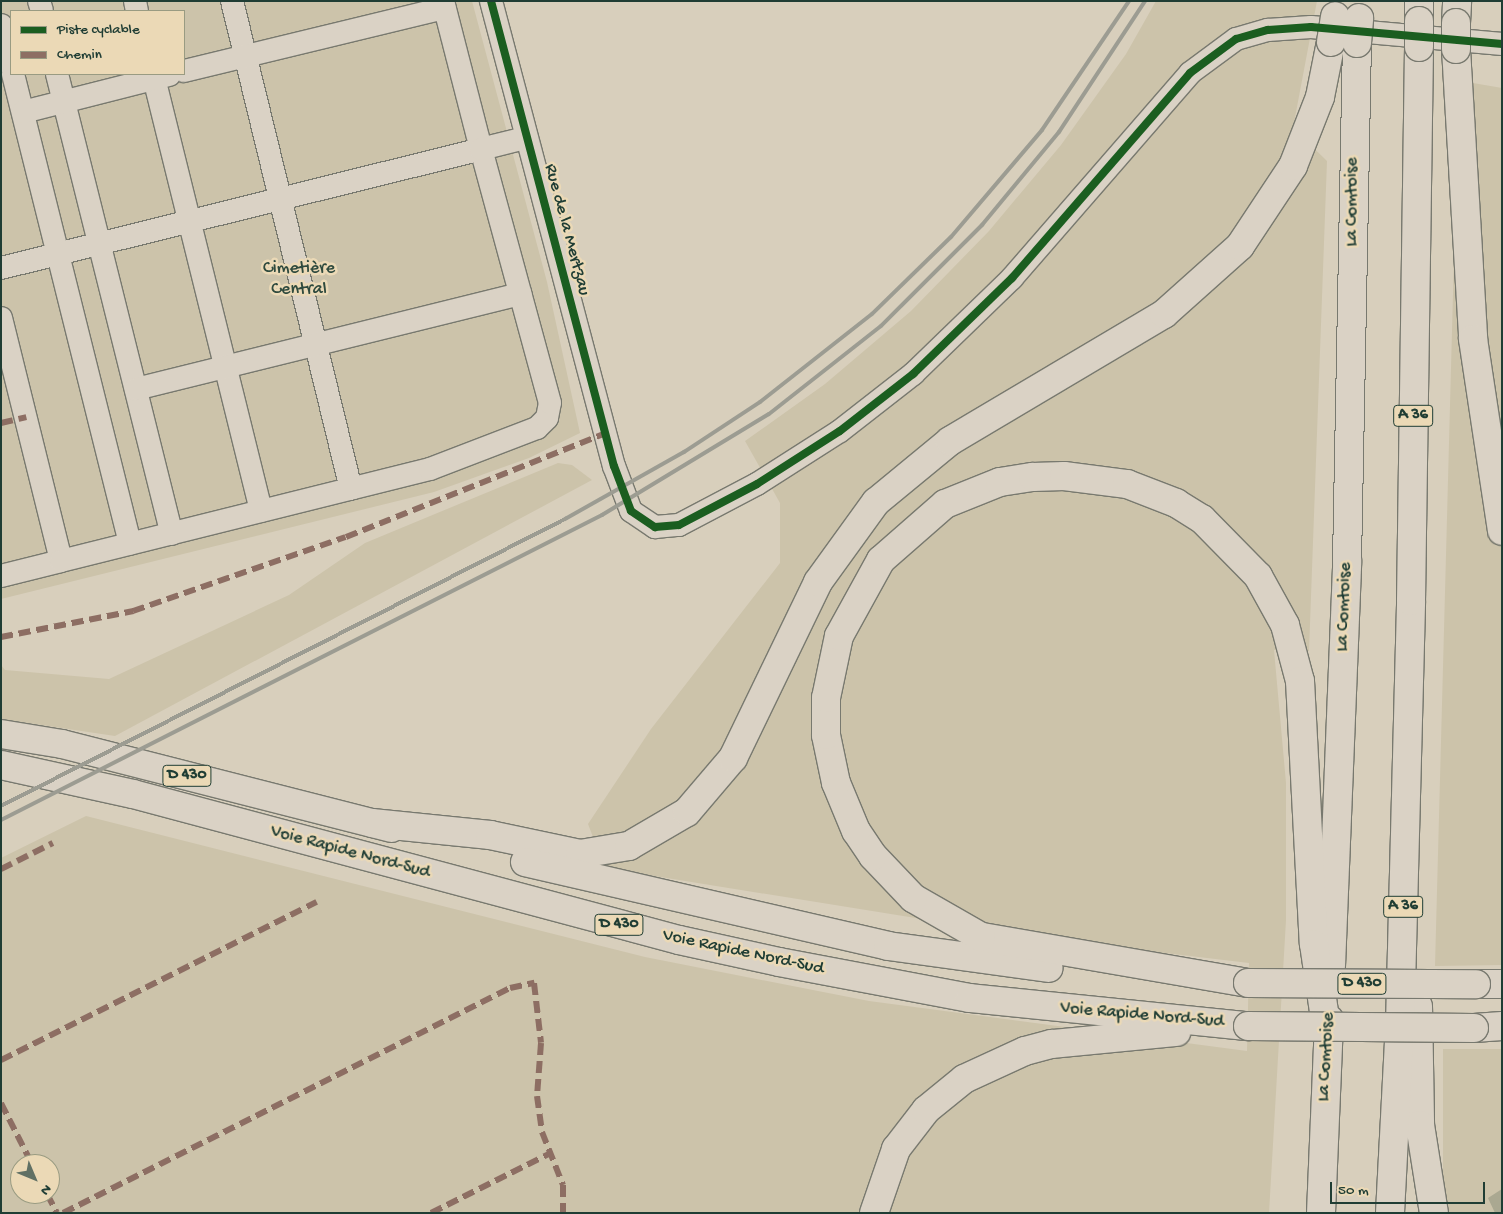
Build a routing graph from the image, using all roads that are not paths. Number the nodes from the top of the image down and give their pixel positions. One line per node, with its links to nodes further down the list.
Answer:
1 (232, 1): 9 (street)
2 (491, 1): 17 (street, Rue de la Mertzau)
3 (443, 5): 9 (street); 18 (street)
4 (1346, 20): 39 (highway); 44 (highway, La Comtoise)
5 (1419, 23): 36 (highway, A 36)
6 (1, 25): 10 (street)
7 (1456, 25): 31 (highway)
8 (1502, 44): 17 (street, Rue de la Mertzau)
9 (246, 56): 11 (street); 19 (street)
10 (10, 61)
11 (185, 72)
12 (13, 75): 16 (street)
13 (57, 75): 15 (street)
14 (161, 75): 15 (street); 20 (street)
15 (64, 102): 16 (street); 21 (street)
16 (23, 112): 22 (street)
17 (525, 138): 18 (street)
18 (481, 149): 19 (street); 24 (street)
19 (281, 200): 20 (street); 26 (street)
20 (190, 222): 21 (street); 27 (street)
21 (100, 244): 22 (street); 28 (street)
22 (59, 254): 23 (street); 33 (street)
23 (1, 268)
24 (520, 294): 26 (street); 29 (street)
25 (1, 318): 34 (street)
26 (316, 345): 27 (street); 29 (street)
27 (226, 367): 28 (street); 30 (street)
28 (136, 389): 32 (street)
29 (351, 489): 30 (street)
30 (261, 511): 32 (street)
31 (1502, 531)
32 (172, 534): 33 (street)
33 (130, 544): 34 (street)
34 (61, 561): 35 (street)
35 (1, 576)
36 (1411, 601): 49 (highway, A 36); 50 (highway)
37 (1, 734): 39 (highway, Voie Rapide Nord-Sud / D 430)
38 (1, 765): 42 (highway, Voie Rapide Nord-Sud / D 430)
39 (372, 823): 40 (highway, Voie Rapide Nord-Sud / D 430)
40 (1248, 983): 41 (highway, Voie Rapide Nord-Sud / D 430, bridge); 44 (highway)
41 (1489, 984)
42 (1248, 1026): 43 (highway, Voie Rapide Nord-Sud / D 430, bridge); 46 (highway)
43 (1502, 1026)
44 (1328, 1039): 45 (highway, La Comtoise)
45 (1324, 1113): 47 (highway); 48 (highway, La Comtoise)
46 (874, 1213)
47 (1307, 1213)
48 (1321, 1213)
49 (1390, 1213)
50 (1434, 1213)

